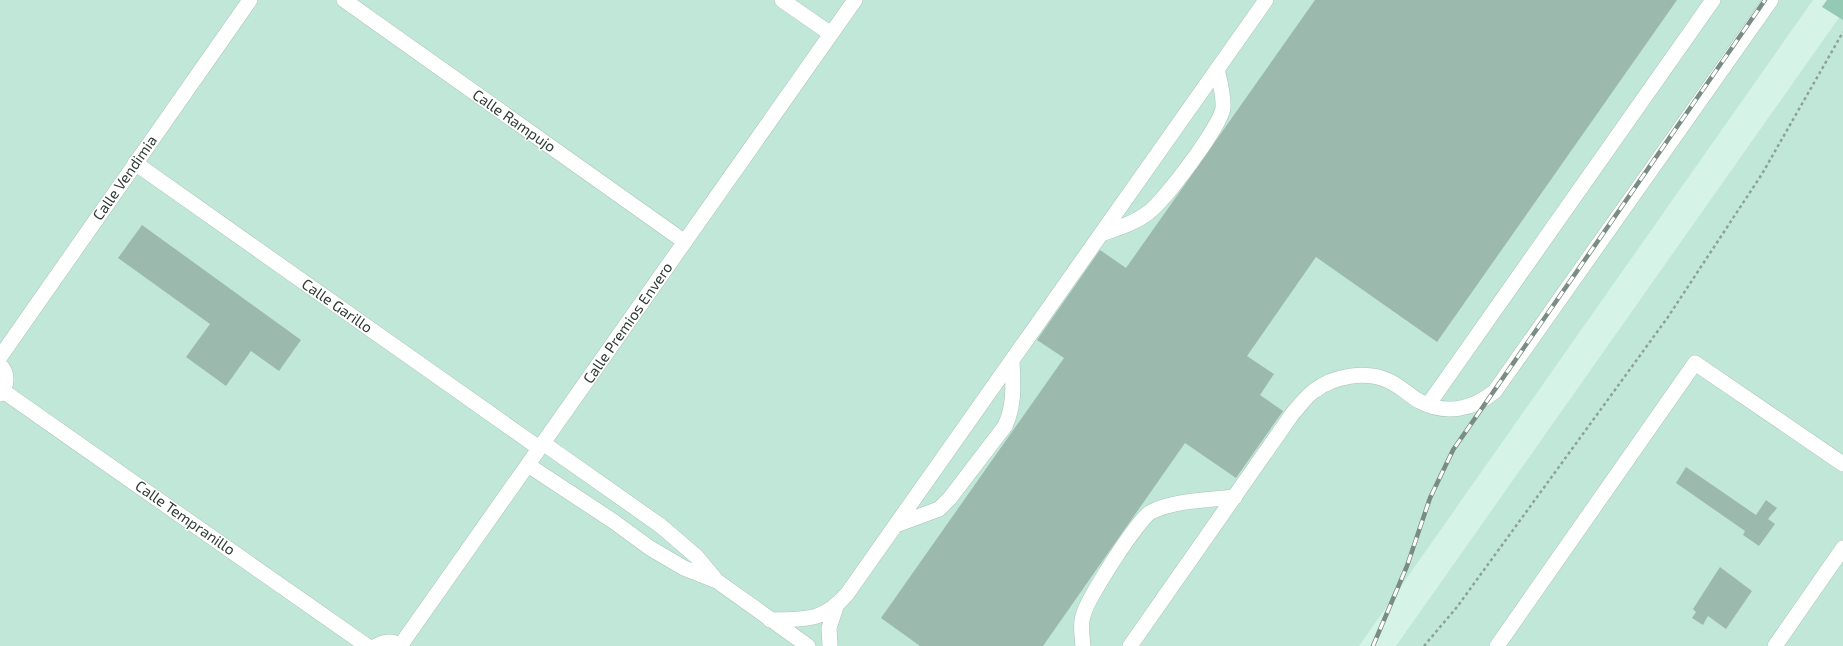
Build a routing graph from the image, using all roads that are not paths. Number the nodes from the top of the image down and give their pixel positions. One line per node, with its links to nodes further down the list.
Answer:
1 (250, 0): 10 (street, Calle Vendimia)
2 (344, 0): 12 (street, Calle Rampujo)
3 (782, 0): 8 (street)
4 (855, 0): 8 (street, Calle Premios Envero)
5 (1266, 0): 9 (street)
6 (1713, 0): 17 (street)
7 (1771, 0): 17 (street)
8 (831, 34): 12 (street, Calle Premios Envero)
9 (1217, 69): 11 (street); 11 (street)
10 (135, 163): 13 (street, Calle Vendimia); 18 (street, Calle Garillo)
11 (1101, 234): 14 (street)
12 (685, 242): 18 (street, Calle Premios Envero)
13 (0, 357)
14 (1012, 360): 22 (street); 22 (street)
15 (0, 365): 16 (street)
16 (1, 392): 27 (street, Calle Tempranillo)
17 (1428, 405): 21 (street)
18 (541, 446): 20 (street, Calle Premios Envero); 24 (street, Calle Garillo)
19 (1843, 464): 34 (street)
20 (528, 465): 24 (street); 29 (street, Calle Premios Envero)
21 (1235, 497): 32 (street); 33 (street)
22 (896, 525): 25 (street)
23 (1843, 548): 35 (street)
24 (717, 581): 26 (street)
25 (836, 607): 26 (street); 31 (street)
26 (770, 620): 30 (street)
27 (367, 646)
28 (376, 646): 29 (street)
29 (401, 646)
30 (808, 646)
31 (830, 646)
32 (1083, 646)
33 (1130, 646)
34 (1497, 646)
35 (1775, 646)

